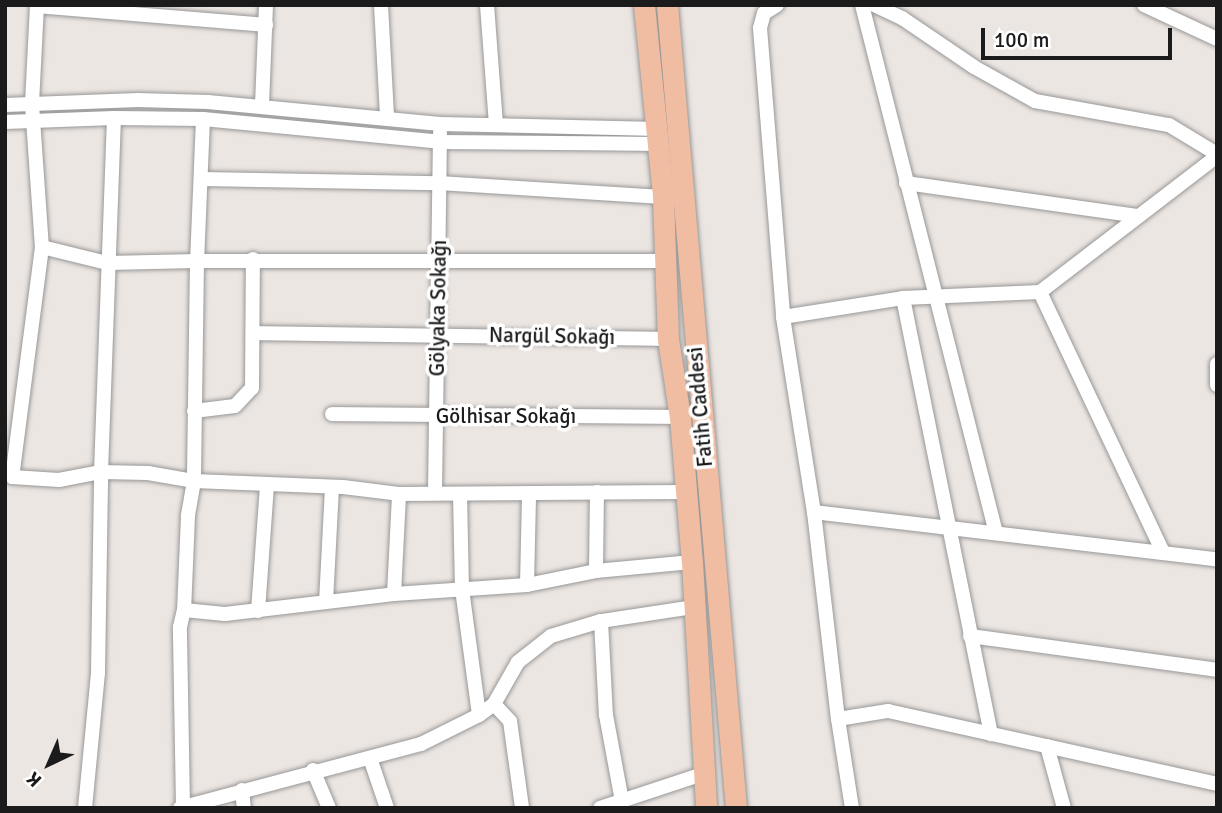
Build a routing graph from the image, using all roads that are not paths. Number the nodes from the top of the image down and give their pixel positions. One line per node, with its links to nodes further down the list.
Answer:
1 (266, 5): 11 (street)
2 (381, 5): 17 (street)
3 (487, 5): 22 (street)
4 (644, 5): 23 (main road, Fatih Caddesi)
5 (667, 5): 96 (main road, Fatih Caddesi)
6 (777, 5): 40 (street)
7 (862, 5): 28 (street)
8 (874, 5): 25 (street)
9 (1144, 5): 12 (street)
10 (37, 6): 11 (street); 14 (street)
11 (266, 25): 15 (street)
12 (1217, 39)
13 (5, 105): 14 (street)
14 (32, 105): 15 (street); 20 (street)
15 (262, 106): 17 (street)
16 (114, 117): 18 (street); 20 (street); 36 (street)
17 (387, 117): 21 (street)
18 (203, 119): 24 (street); 26 (street)
19 (5, 122): 20 (street)
20 (32, 123): 31 (street)
21 (440, 124): 22 (street); 24 (street, Gölyaka Sokağı)
22 (496, 125): 23 (street)
23 (658, 136): 24 (street); 29 (main road, Fatih Caddesi)
24 (440, 142): 27 (street, Gölyaka Sokağı)
25 (1217, 155): 30 (street)
26 (201, 179): 27 (street); 34 (street)
27 (439, 183): 29 (street); 33 (street, Gölyaka Sokağı)
28 (906, 183): 30 (street); 38 (street)
29 (663, 197): 35 (main road, Fatih Caddesi)
30 (1139, 216): 37 (street)
31 (42, 247): 36 (street); 50 (street)
32 (253, 259): 33 (street); 34 (street); 41 (street)
33 (440, 259): 35 (street); 42 (street, Gölyaka Sokağı)
34 (197, 261): 36 (street); 46 (street)
35 (665, 261): 43 (main road, Fatih Caddesi)
36 (107, 263): 50 (street)
37 (1040, 292): 38 (street); 63 (street)
38 (935, 297): 39 (street); 62 (street)
39 (903, 299): 40 (street); 61 (street)
40 (783, 317): 60 (street)
41 (253, 333): 42 (street, Nargül Sokağı); 46 (street)
42 (436, 334): 43 (street, Nargül Sokağı); 48 (street, Gölyaka Sokağı)
43 (668, 339): 49 (main road, Fatih Caddesi)
44 (1217, 364): 45 (street)
45 (1217, 385)
46 (194, 411): 51 (street)
47 (332, 414): 48 (street, Gölhisar Sokağı)
48 (437, 416): 49 (street, Gölhisar Sokağı); 54 (street, Gölyaka Sokağı)
49 (680, 417): 56 (main road, Fatih Caddesi)
50 (101, 472): 51 (street); 89 (street)
51 (194, 481): 52 (street); 72 (street)
52 (267, 485): 53 (street); 73 (street)
53 (332, 487): 57 (street); 70 (street)
54 (435, 492): 57 (street); 58 (street)
55 (597, 492): 56 (street); 59 (street); 66 (street)
56 (686, 492): 65 (main road, Fatih Caddesi)
57 (399, 494): 69 (street)
58 (460, 494): 59 (street); 68 (street)
59 (529, 494): 67 (street)
60 (814, 512): 61 (street); 79 (street)
61 (947, 527): 62 (street); 75 (street)
62 (996, 533): 63 (street)
63 (1163, 552): 64 (street)
64 (1217, 559)
65 (692, 562): 66 (street); 71 (main road, Fatih Caddesi)
66 (596, 571): 67 (street)
67 (527, 585): 68 (street)
68 (462, 589): 69 (street); 78 (street)
69 (394, 594): 70 (street)
70 (326, 602): 73 (street)
71 (694, 607): 74 (street); 84 (main road, Fatih Caddesi)
72 (184, 610): 73 (street); 88 (street)
73 (258, 611)
74 (601, 621): 77 (street); 87 (street)
75 (970, 636): 76 (street); 80 (street)
76 (1217, 670)
77 (494, 704): 78 (street); 93 (street)
78 (479, 715): 82 (street)
79 (838, 719): 80 (street); 97 (street)
80 (991, 734): 81 (street)
81 (1047, 746): 85 (street); 98 (street)
82 (370, 758): 83 (street); 92 (street)
83 (313, 770): 86 (street); 91 (street)
84 (703, 775): 87 (street); 95 (main road, Fatih Caddesi)
85 (1217, 784)
86 (242, 790): 88 (street); 90 (street)
87 (622, 801): 94 (street)
88 (186, 807)
89 (85, 808)
90 (244, 808)
91 (329, 808)
92 (387, 808)
93 (522, 808)
94 (600, 808)
95 (706, 808)
96 (736, 808)
97 (852, 808)
98 (1064, 808)

